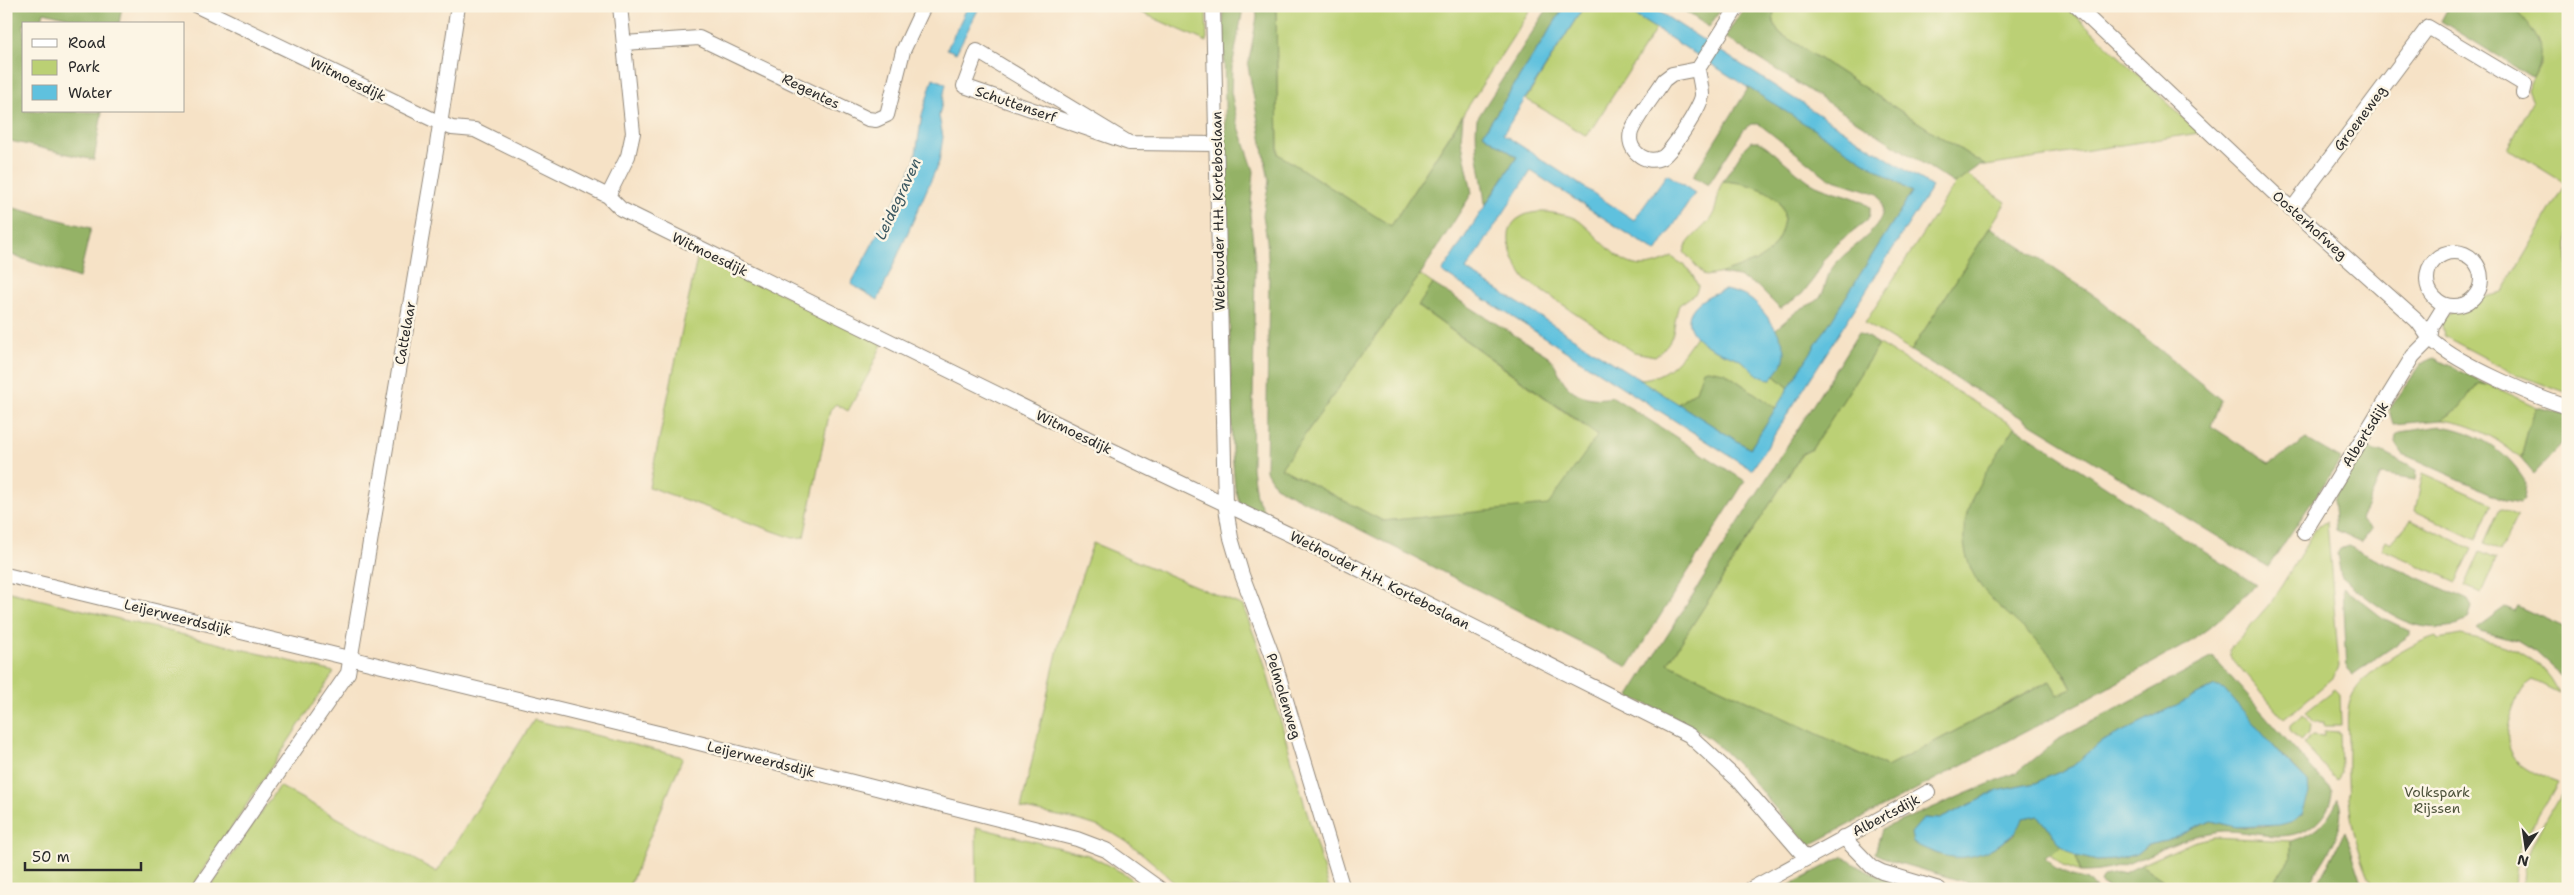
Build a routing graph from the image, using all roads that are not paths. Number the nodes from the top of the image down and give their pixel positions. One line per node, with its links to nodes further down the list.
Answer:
1 (197, 6): 8 (street, Witmoesdijk)
2 (458, 6): 12 (street, Cattelaar)
3 (620, 6): 9 (street)
4 (924, 6): 9 (street, Regentes)
5 (1213, 6): 14 (street, Wethouder H.H. Korteboslaan)
6 (1738, 6): 10 (street)
7 (2076, 6): 16 (street, Oosterhofweg)
8 (221, 12): 12 (street, Witmoesdijk)
9 (624, 42): 15 (street)
10 (1698, 68): 10 (street)
11 (2523, 93): 16 (street, Groeneweg)
12 (440, 123): 15 (street, Witmoesdijk); 23 (street, Cattelaar)
13 (1129, 142): 13 (street, Schuttenserf); 14 (street, Schuttenserf)
14 (1217, 144): 20 (street, Wethouder H.H. Korteboslaan)
15 (608, 196): 20 (street, Witmoesdijk)
16 (2292, 209): 18 (street, Oosterhofweg)
17 (2444, 305): 18 (street)
18 (2430, 339): 19 (street, Oosterhofweg); 21 (street, Albertsdijk)
19 (2568, 407)
20 (1225, 503): 26 (street, Wethouder H.H. Korteboslaan); 29 (street, Pelmolenweg)
21 (2304, 533)
22 (6, 575): 23 (street, Leijerweerdsdijk)
23 (350, 659): 27 (street); 28 (street, Leijerweerdsdijk)
24 (1928, 792): 25 (street, Albertsdijk)
25 (1843, 837): 26 (street); 31 (street)
26 (1805, 857): 30 (street)
27 (198, 889)
28 (1160, 889)
29 (1343, 889)
30 (1751, 889)
31 (1939, 889)

